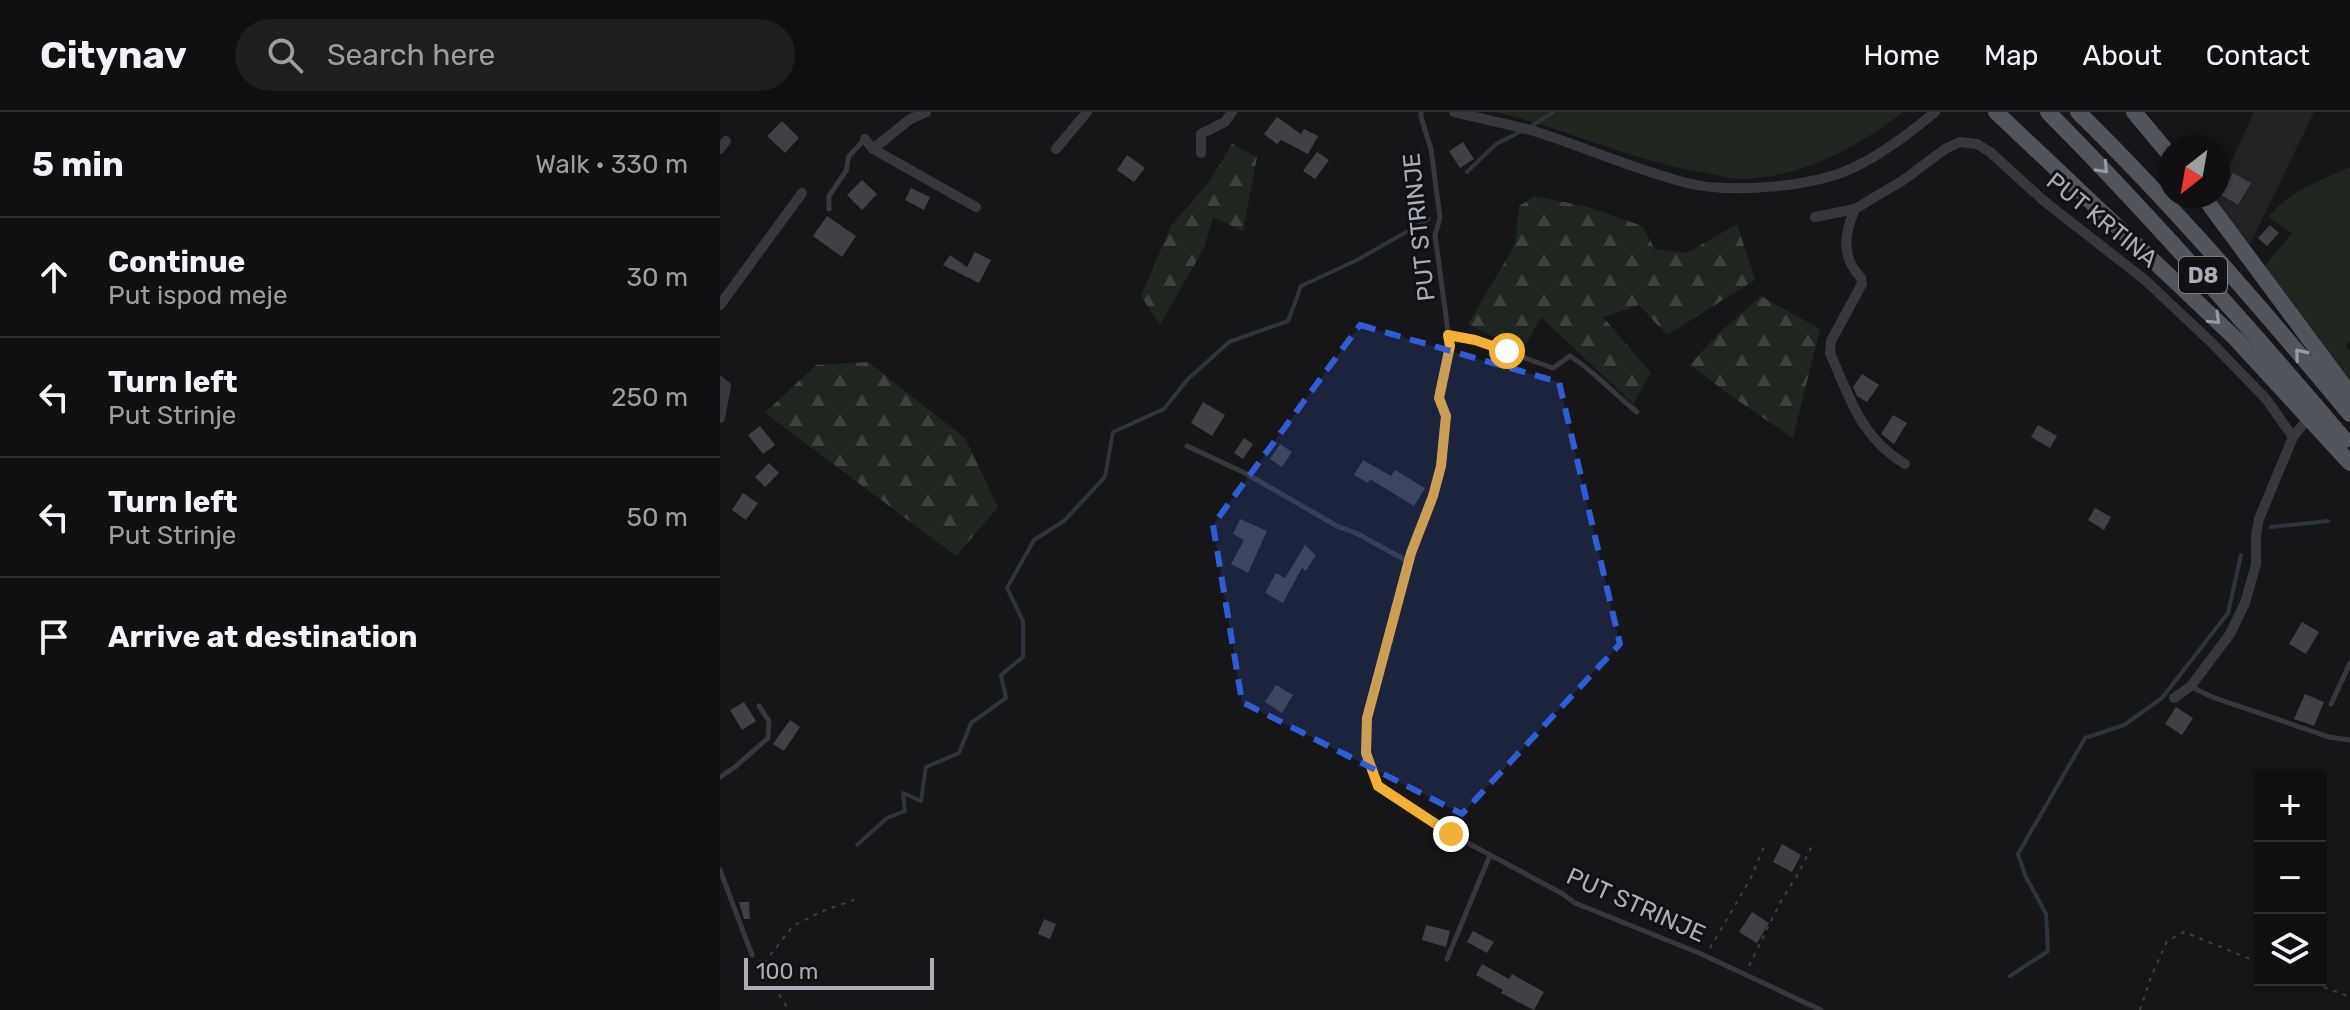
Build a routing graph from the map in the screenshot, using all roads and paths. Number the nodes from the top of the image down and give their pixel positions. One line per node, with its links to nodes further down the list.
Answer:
1 (926, 112): 13 (street)
2 (1087, 112): 14 (street)
3 (1232, 112): 15 (street)
4 (1421, 112): 23 (lane, PUT STRINJE)
5 (1454, 112): 6 (street)
6 (1935, 112)
7 (1996, 112): 28 (main road, one-way to 28)
8 (2048, 112): 32 (main road, D8, one-way to 32)
9 (2078, 112): 27 (main road, D8, one-way to 9)
10 (2134, 112): 12 (main road)
11 (865, 139): 13 (street); 19 (lane)
12 (2158, 141)
13 (873, 149): 17 (street)
14 (1056, 149)
15 (1201, 153)
16 (802, 193): 22 (street)
17 (976, 207)
18 (2212, 208): 25 (main road)
19 (829, 209)
20 (1855, 209): 21 (street, PUT KRTINA); 30 (street, PUT KRTINA); 34 (street)
21 (1815, 217)
22 (720, 305)
23 (1448, 335): 26 (lane); 35 (lane, PUT STRINJE)
24 (720, 381): 29 (street)
25 (2350, 394)
26 (1637, 412)
27 (2350, 414)
28 (2309, 417): 30 (street); 33 (main road)
29 (720, 418)
30 (2293, 437): 37 (street)
31 (1187, 446): 35 (lane)
32 (2350, 447)
33 (2350, 463)
34 (1905, 464)
35 (1409, 562): 45 (lane, PUT STRINJE)
36 (2350, 663): 39 (lane)
37 (2191, 686): 38 (street); 41 (lane)
38 (2174, 698)
39 (2331, 704)
40 (759, 706): 42 (lane)
41 (2350, 740)
42 (720, 777)
43 (1764, 846): 49 (path)
44 (1812, 846): 53 (path)
45 (1490, 855): 49 (lane, PUT STRINJE); 50 (lane)
46 (720, 870): 48 (lane)
47 (859, 898): 52 (path)
48 (752, 955): 52 (path)
49 (1706, 956): 53 (lane, PUT STRINJE)
50 (1447, 959)
51 (2254, 961): 58 (path)
52 (764, 963): 56 (path)
53 (1745, 974): 57 (lane, PUT STRINJE)
54 (2321, 986): 55 (path)
55 (2350, 997)
56 (789, 1010)
57 (1821, 1010)
58 (2140, 1010)

